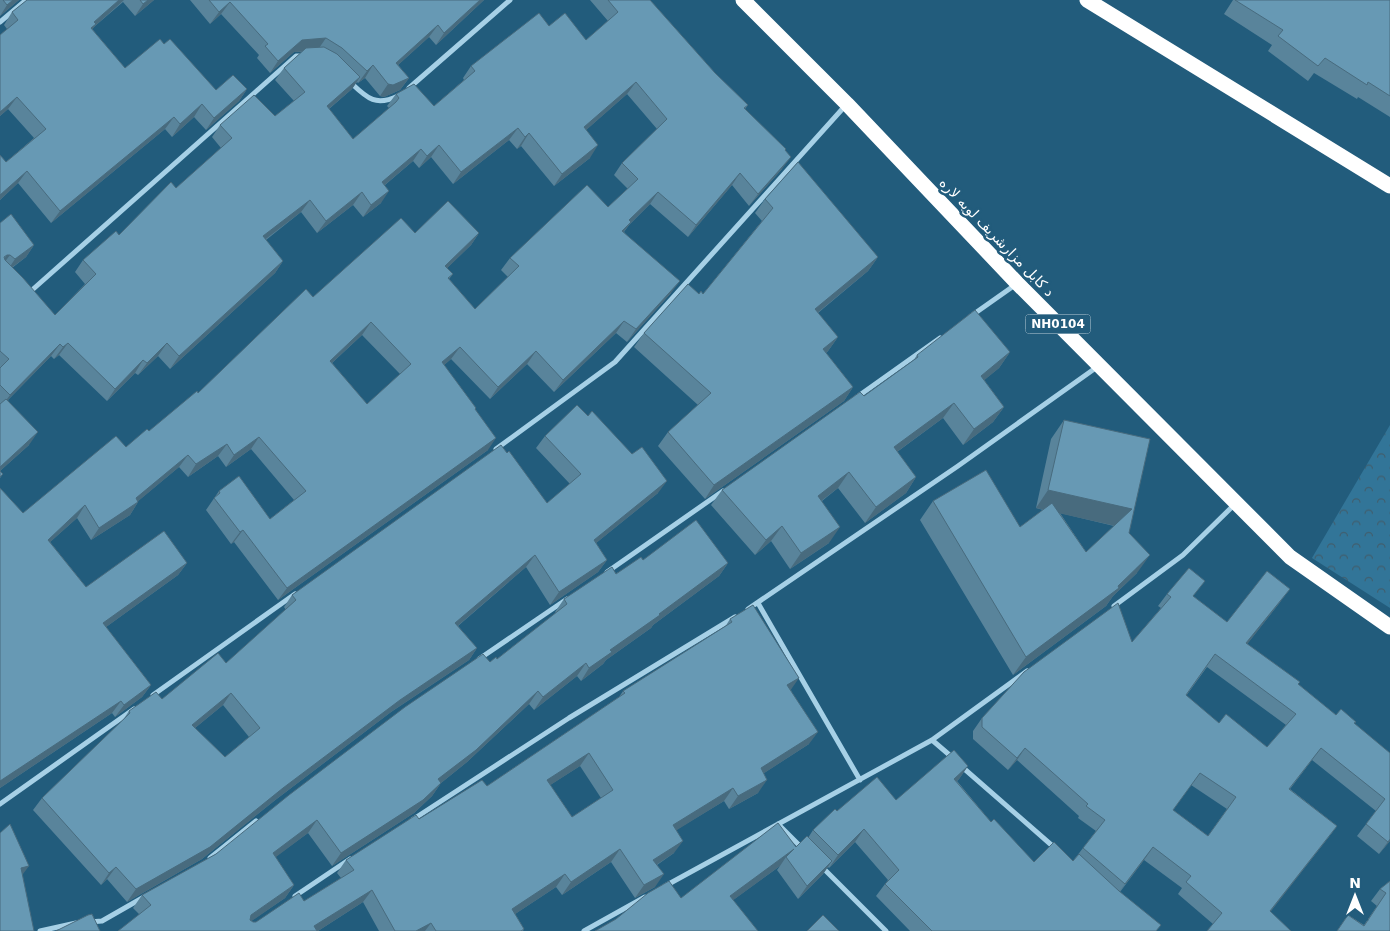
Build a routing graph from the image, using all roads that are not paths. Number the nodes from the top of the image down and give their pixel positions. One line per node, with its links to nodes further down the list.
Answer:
1 (26, 0): 5 (street)
2 (510, 0): 7 (street)
3 (743, 0): 8 (highway, د کابل مزارشریف لویه لاره / NH0104)
4 (1087, 0): 9 (highway)
5 (0, 22)
6 (310, 56): 11 (street)
7 (343, 75)
8 (847, 104): 10 (highway, د کابل مزارشریف لویه لاره / NH0104); 16 (street)
9 (1390, 186)
10 (1018, 283): 12 (street); 14 (highway, د کابل مزارشریف لویه لاره / NH0104)
11 (24, 289)
12 (968, 318)
13 (944, 335): 15 (street)
14 (1098, 365): 18 (highway, د کابل مزارشریف لویه لاره / NH0104); 22 (street)
15 (854, 398)
16 (490, 454)
17 (732, 485): 19 (street)
18 (1236, 504): 23 (street); 24 (highway, د کابل مزارشریف لویه لاره / NH0104)
19 (601, 576)
20 (300, 590): 27 (street)
21 (576, 593): 25 (street)
22 (758, 603): 30 (street); 33 (street)
23 (1112, 608)
24 (1390, 627)
25 (477, 660)
26 (1034, 665): 29 (street)
27 (149, 698)
28 (141, 704): 31 (street)
29 (932, 740): 30 (street); 36 (street)
30 (860, 780): 34 (street)
31 (0, 804)
32 (263, 816): 38 (street)
33 (405, 824)
34 (778, 824): 35 (street); 40 (street)
35 (805, 850)
36 (1059, 852)
37 (356, 856): 43 (street)
38 (204, 863)
39 (818, 864): 46 (street)
40 (660, 889)
41 (153, 892): 44 (street)
42 (651, 894): 45 (street)
43 (292, 898)
44 (40, 931)
45 (584, 931)
46 (886, 931)

